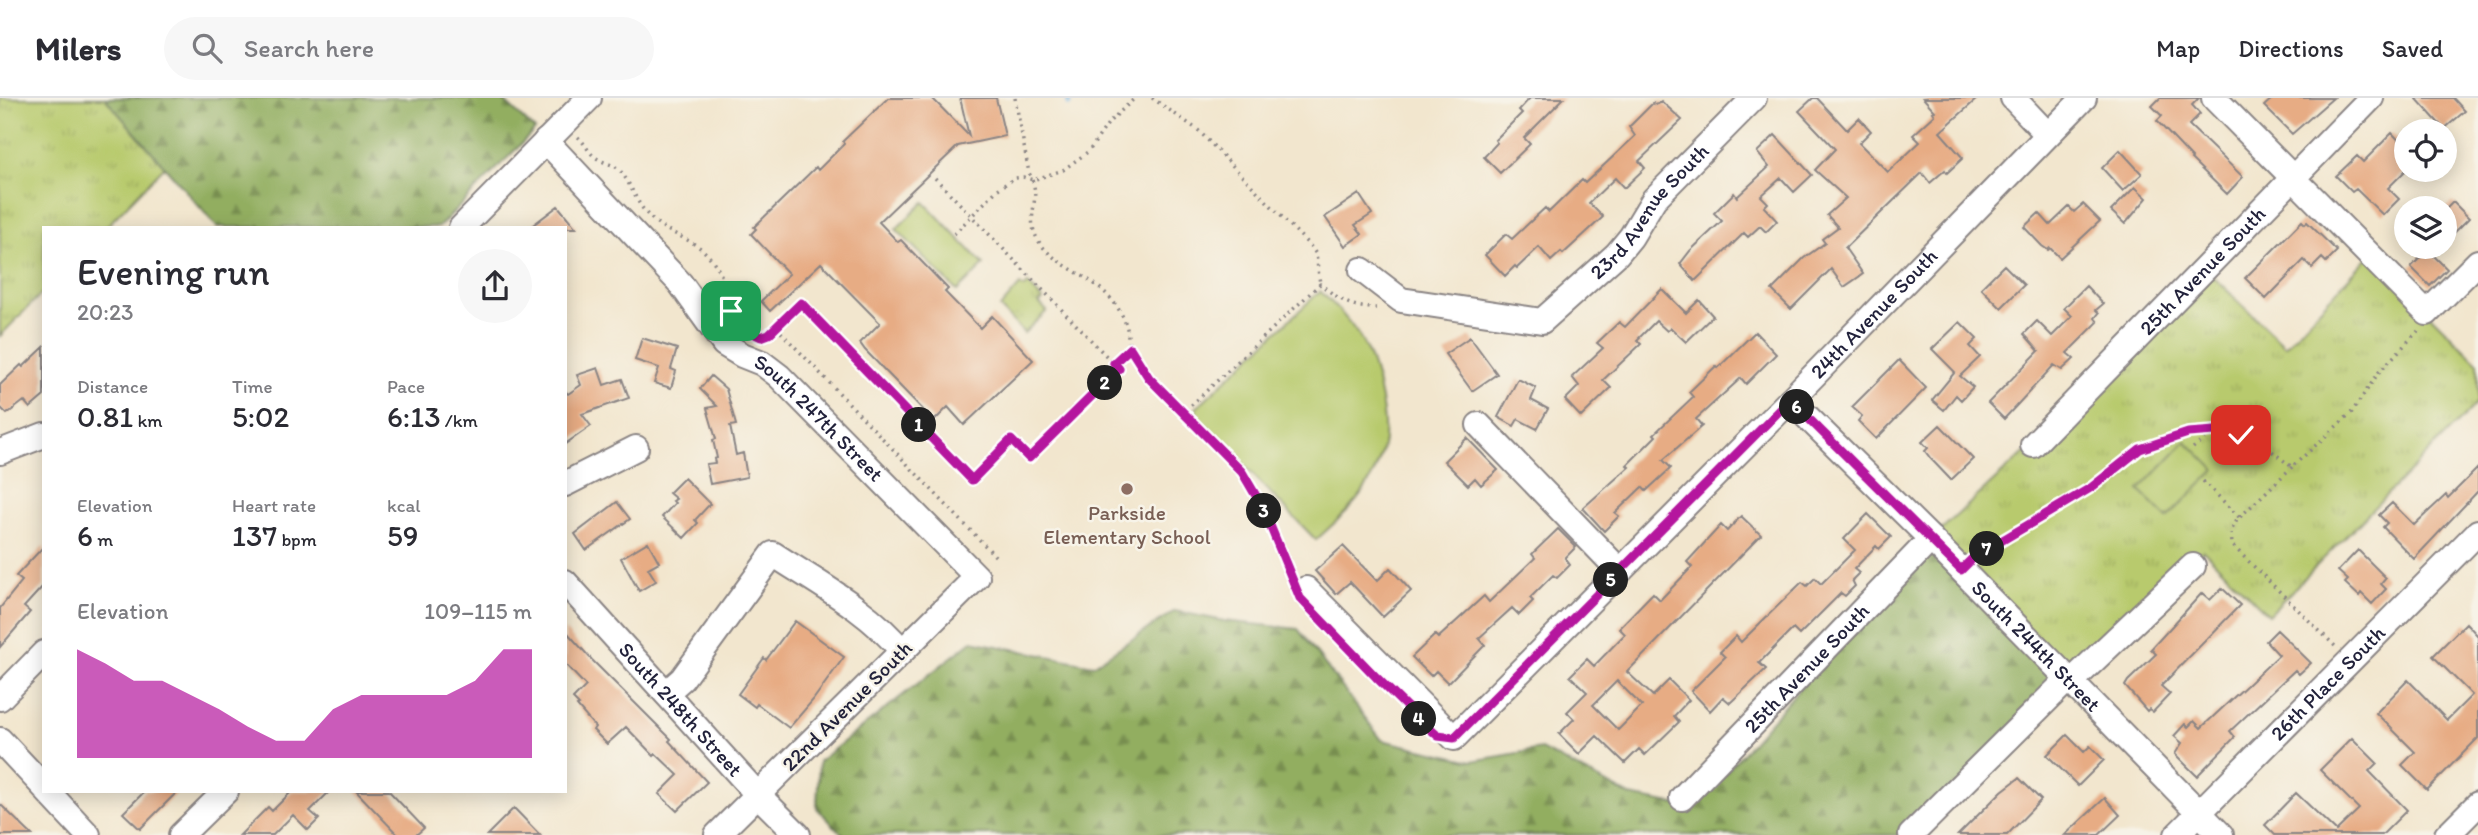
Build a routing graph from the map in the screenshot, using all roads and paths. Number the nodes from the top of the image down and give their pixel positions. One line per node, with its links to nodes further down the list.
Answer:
1 (589, 98): 10 (street)
2 (1015, 98): 14 (path)
3 (1135, 98): 14 (path)
4 (1152, 98): 20 (path)
5 (1754, 98): 21 (street, 23rd Avenue South)
6 (2013, 98): 11 (street)
7 (2084, 98): 11 (street, 24th Avenue South)
8 (2214, 98): 12 (street)
9 (2371, 98): 12 (street, 25th Avenue South)
10 (554, 133): 16 (street); 23 (path); 45 (street, South 247th Street)
11 (2047, 134): 26 (street, 24th Avenue South)
12 (2293, 177): 22 (street); 31 (street, 25th Avenue South)
13 (935, 178): 15 (path)
14 (1033, 180): 15 (path); 24 (path)
15 (972, 216): 17 (path); 25 (path)
16 (463, 226)
17 (954, 234)
18 (2478, 262): 22 (street)
19 (1362, 270): 21 (street)
20 (1320, 284): 21 (path); 27 (path)
21 (1401, 300)
22 (2427, 313): 35 (path)
23 (776, 327): 25 (path); 41 (path)
24 (1130, 348): 25 (path); 27 (path)
25 (1114, 363)
26 (1790, 400): 40 (street, South 244th Street); 44 (street, 24th Avenue South)
27 (1184, 412): 47 (path)
28 (1479, 425): 44 (street)
29 (2215, 431): 33 (path); 35 (path); 43 (path)
30 (42, 436): 34 (street)
31 (2033, 444)
32 (636, 448): 37 (street)
33 (2193, 448)
34 (0, 452)
35 (2292, 467): 38 (path)
36 (2203, 481): 38 (path)
37 (567, 483)
38 (2240, 518): 50 (path)
39 (2478, 532): 50 (street, 26th Place South)
40 (1931, 539): 43 (street, South 244th Street); 59 (street, 25th Avenue South)
41 (997, 558)
42 (2193, 566): 51 (street)
43 (1961, 570): 51 (street, South 244th Street)
44 (1620, 571): 47 (street, 24th Avenue South)
45 (977, 577): 48 (street, 22nd Avenue South)
46 (567, 584): 52 (street, South 248th Street)
47 (1300, 584)
48 (902, 651): 52 (street); 58 (street, 22nd Avenue South)
49 (42, 655): 53 (street)
50 (2350, 660): 61 (street, 26th Place South)
51 (2070, 680): 61 (street, South 244th Street); 66 (street)
52 (666, 693): 58 (street, South 248th Street)
53 (0, 698)
54 (0, 740): 55 (street)
55 (42, 786)
56 (49, 793): 62 (street)
57 (224, 793): 63 (street)
58 (757, 794): 64 (street, 22nd Avenue South); 65 (street, South 248th Street)
59 (1682, 797)
60 (2478, 804): 69 (street)
61 (2199, 813): 67 (street, 26th Place South); 68 (street, South 244th Street)
62 (88, 835)
63 (181, 835)
64 (717, 835)
65 (798, 835)
66 (1911, 835)
67 (2177, 835)
68 (2221, 835)
69 (2446, 835)

